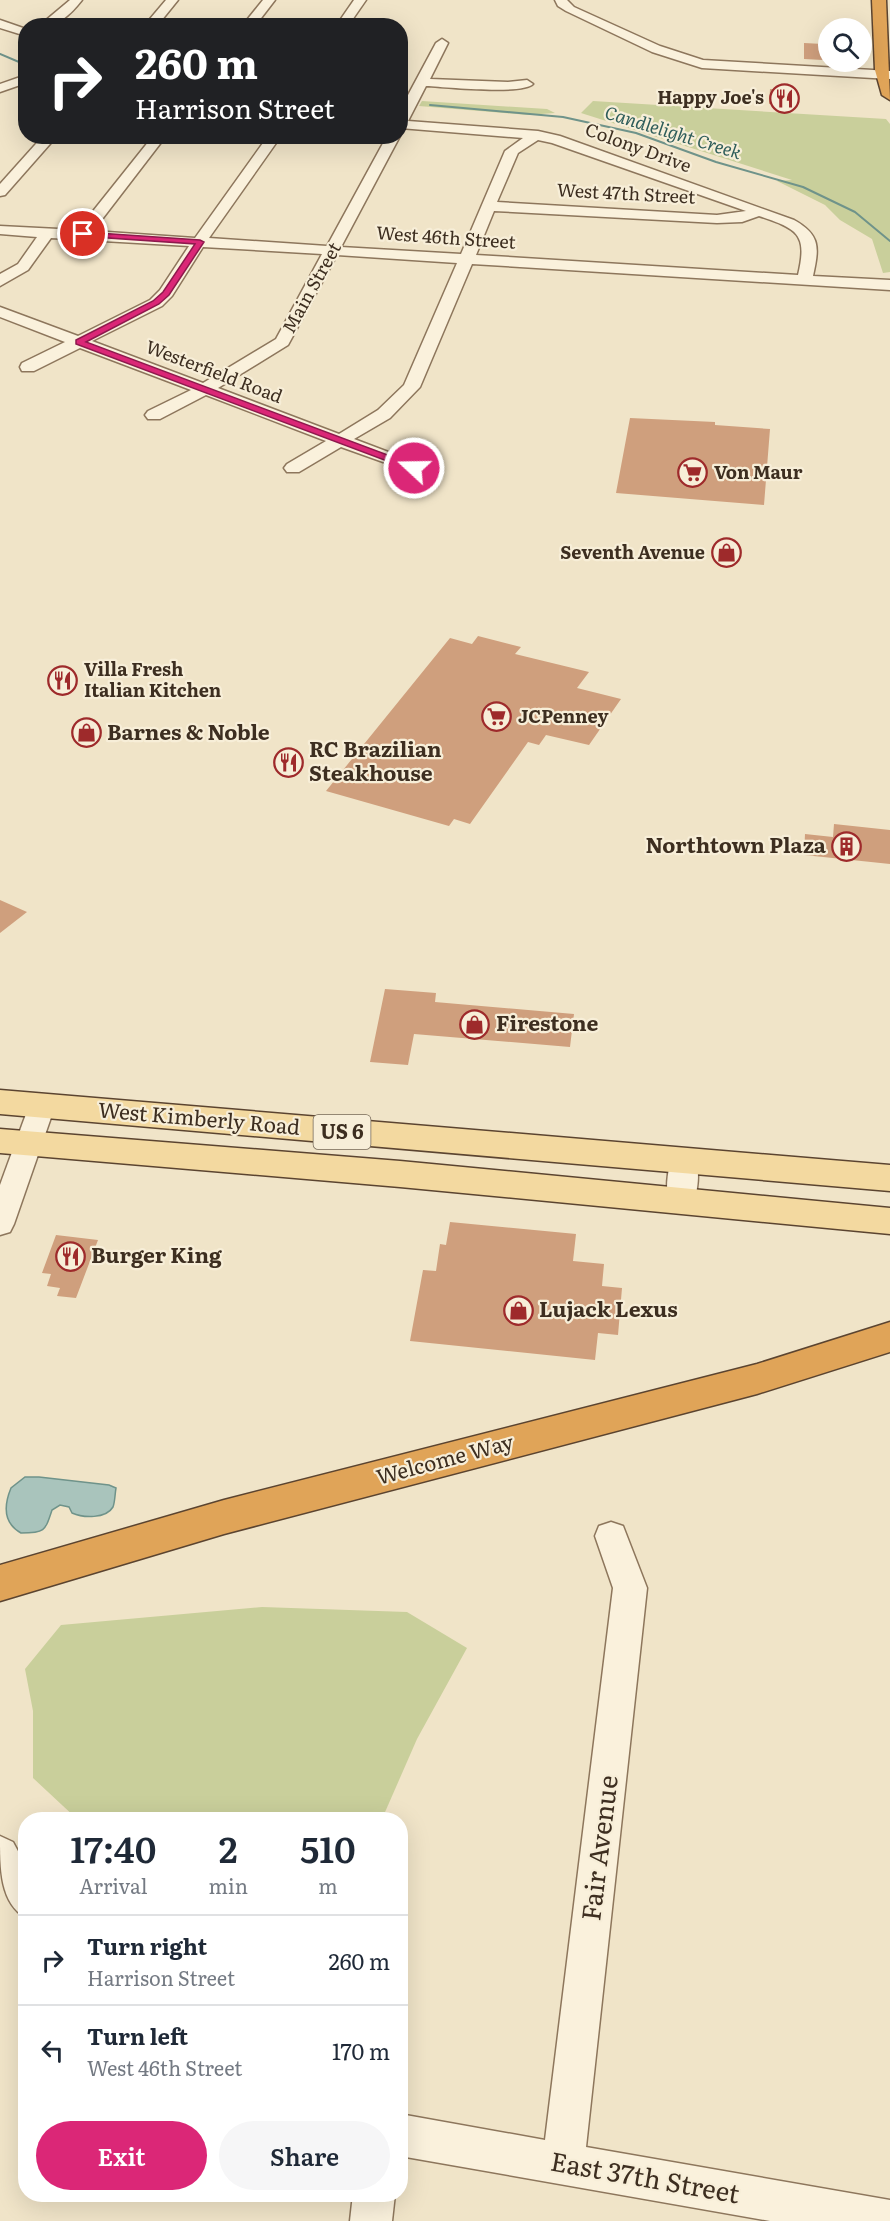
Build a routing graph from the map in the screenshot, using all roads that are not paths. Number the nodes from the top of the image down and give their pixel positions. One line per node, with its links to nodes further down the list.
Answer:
1 (76, 0): 7 (street)
2 (172, 0): 8 (street)
3 (269, 0): 9 (street)
4 (360, 0): 10 (street)
5 (561, 0): 14 (street)
6 (879, 0): 14 (highway)
7 (57, 18)
8 (157, 18)
9 (254, 18)
10 (348, 18)
11 (0, 24): 12 (street)
12 (18, 30)
13 (442, 43): 16 (street)
14 (887, 75): 20 (highway)
15 (18, 82): 18 (street)
16 (423, 82): 17 (street); 21 (street)
17 (527, 84)
18 (0, 88): 19 (street)
19 (18, 94)
20 (890, 95)
21 (408, 109)
22 (408, 125): 23 (street, Colony Drive)
23 (538, 135): 29 (street); 30 (street, Colony Drive)
24 (44, 144): 28 (street)
25 (154, 144): 33 (street)
26 (269, 144): 34 (street)
27 (390, 144): 35 (street, Main Street)
28 (0, 192)
29 (489, 206): 30 (street, West 47th Street); 36 (street)
30 (759, 211): 37 (street, Colony Drive)
31 (0, 230): 32 (street, West 46th Street)
32 (48, 232): 33 (street, West 46th Street); 38 (street)
33 (83, 234): 34 (street, West 46th Street)
34 (200, 242): 35 (street, West 46th Street); 41 (street)
35 (333, 250): 36 (street, West 46th Street); 43 (street, Main Street)
36 (467, 259): 37 (street, West 46th Street); 45 (street)
37 (804, 280): 39 (street, West 46th Street)
38 (0, 281)
39 (890, 285)
40 (0, 312): 41 (street, Westerfield Road)
41 (79, 342): 42 (street); 43 (street, Westerfield Road)
42 (28, 367)
43 (205, 389): 44 (street, Main Street); 45 (street, Westerfield Road)
44 (154, 415)
45 (340, 440): 46 (street); 47 (street, Westerfield Road)
46 (293, 468)
47 (414, 468)
48 (0, 1102): 49 (main road, West Kimberly Road / US 6)
49 (42, 1106): 50 (street); 51 (main road, West Kimberly Road / US 6)
50 (15, 1142): 53 (main road, West Kimberly Road / US 6); 55 (street)
51 (684, 1161): 52 (main road, US 6); 53 (street)
52 (890, 1178)
53 (681, 1201): 54 (main road, US 6)
54 (890, 1221)
55 (0, 1224)
56 (890, 1337): 58 (highway, Welcome Way)
57 (610, 1536): 62 (street, Fair Avenue)
58 (0, 1583)
59 (0, 1855): 60 (street)
60 (18, 1888)
61 (408, 2136): 62 (street, East 37th Street)
62 (563, 2163): 65 (street, East 37th Street)
63 (373, 2202): 64 (street)
64 (371, 2221)
65 (890, 2221)

